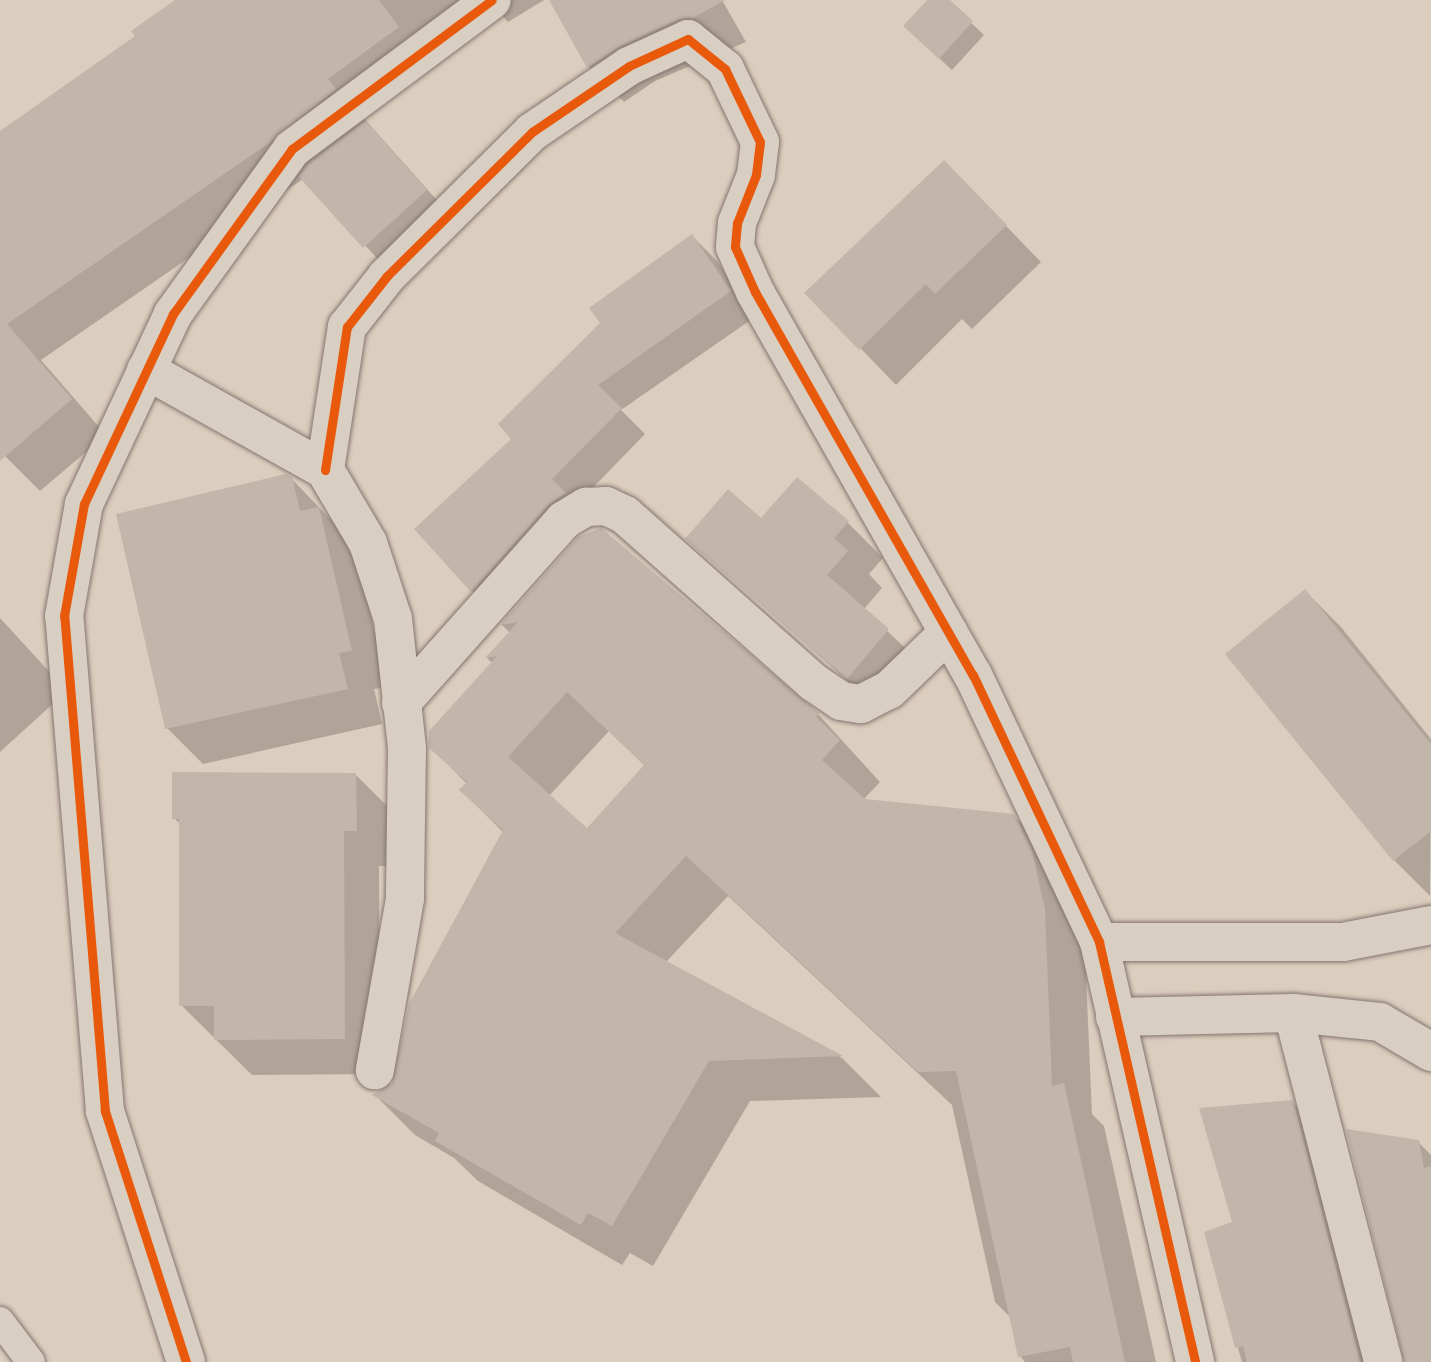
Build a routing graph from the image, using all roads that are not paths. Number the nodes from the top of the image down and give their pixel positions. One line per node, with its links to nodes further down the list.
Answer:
1 (492, 0): 2 (street)
2 (146, 370): 3 (street); 14 (street)
3 (325, 470): 4 (street); 5 (street)
4 (949, 632): 5 (street); 7 (street)
5 (401, 703): 11 (street)
6 (1431, 925): 7 (street)
7 (1098, 942): 9 (street)
8 (1293, 1013): 9 (street); 10 (street); 16 (street)
9 (1115, 1017): 15 (street)
10 (1431, 1052)
11 (375, 1070)
12 (0, 1321): 13 (lane)
13 (31, 1362)
14 (186, 1362)
15 (1195, 1362)
16 (1383, 1362)

